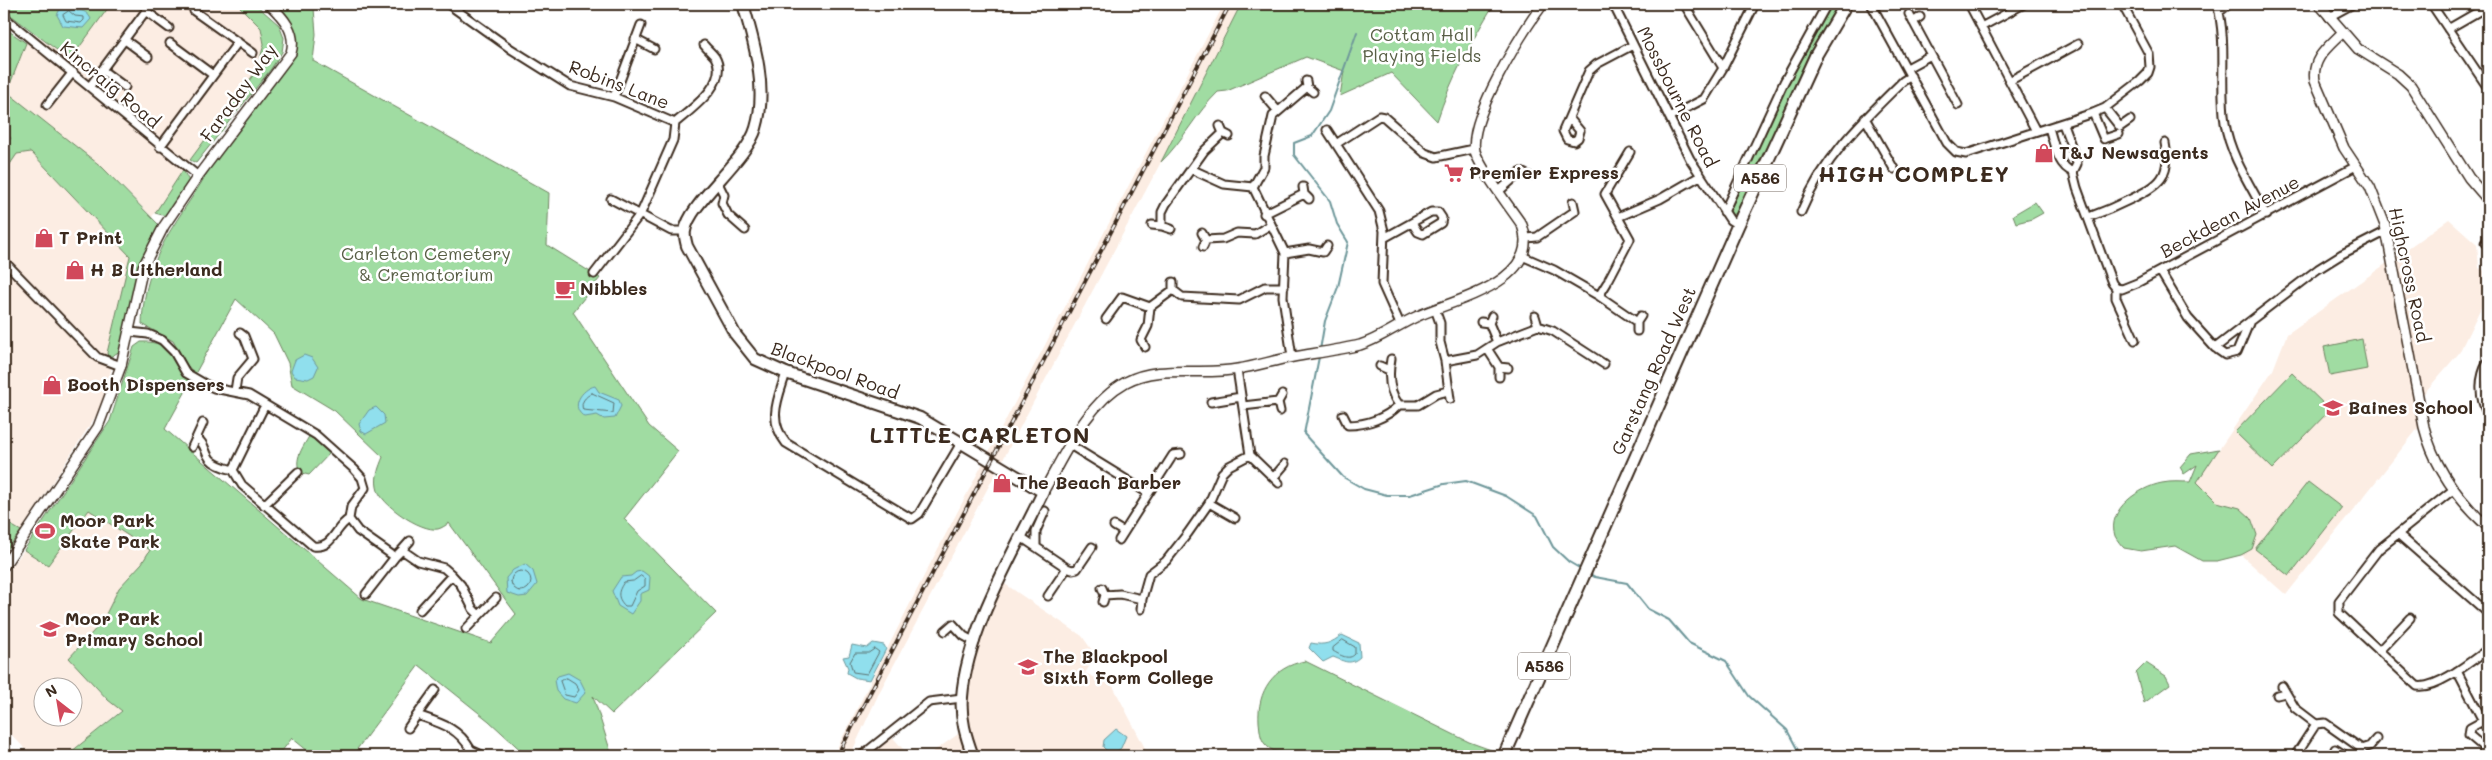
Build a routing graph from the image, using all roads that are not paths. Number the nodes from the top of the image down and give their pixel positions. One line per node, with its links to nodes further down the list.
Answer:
1 (151, 4): 21 (street)
2 (269, 4): 81 (street, Faraday Way)
3 (448, 4): 55 (street, Robins Lane)
4 (743, 4): 84 (main road)
5 (1543, 4): 75 (street)
6 (1613, 4): 38 (street, Mossbourne Road)
7 (1684, 4): 43 (street)
8 (1755, 4): 43 (street)
9 (1827, 4): 91 (street)
10 (1846, 4): 99 (main road, Garstang Road West / A586)
11 (1871, 4): 44 (street)
12 (1969, 4): 28 (street)
13 (2024, 4): 28 (street)
14 (2122, 4): 58 (street)
15 (2217, 4): 23 (street)
16 (2229, 4): 23 (street)
17 (2319, 4): 26 (street)
18 (2353, 4): 26 (street)
19 (2488, 6): 30 (street)
20 (2434, 8): 30 (street)
21 (146, 11): 29 (street); 33 (street)
22 (194, 11): 34 (street)
23 (2219, 12): 95 (street)
24 (1909, 14): 41 (street)
25 (4, 17): 46 (street, Kincraig Road)
26 (2330, 17): 31 (street)
27 (641, 25): 32 (street)
28 (1981, 27): 49 (street)
29 (169, 28)
30 (2448, 29): 53 (street)
31 (2342, 33): 77 (street, Highcross Road); 89 (street)
32 (635, 39): 39 (street); 55 (street)
33 (125, 40): 42 (street); 45 (street)
34 (238, 42): 40 (street); 47 (street)
35 (170, 43): 47 (street)
36 (2078, 44): 49 (street)
37 (704, 45): 65 (street)
38 (1633, 45): 61 (street, Mossbourne Road); 62 (street)
39 (654, 49)
40 (253, 53)
41 (1931, 55): 44 (street); 56 (street)
42 (148, 57)
43 (1723, 68): 61 (street)
44 (1907, 68): 48 (street)
45 (102, 70): 50 (street); 51 (street)
46 (73, 72): 50 (street, Kincraig Road); 57 (street)
47 (213, 75): 74 (street)
48 (1911, 76): 63 (street); 70 (street)
49 (2010, 80): 70 (street)
50 (90, 86): 74 (street, Kincraig Road)
51 (125, 87)
52 (1309, 87): 59 (street)
53 (2488, 88)
54 (1265, 96): 59 (street)
55 (614, 97): 65 (street, Robins Lane)
56 (1958, 100)
57 (47, 105)
58 (2104, 108): 60 (street); 64 (street)
59 (1277, 110): 85 (street)
60 (2094, 113): 66 (street); 71 (street)
61 (1669, 117): 83 (street, Mossbourne Road)
62 (1569, 118)
63 (1865, 118): 79 (street); 92 (street)
64 (2130, 120)
65 (675, 123): 93 (street, Robins Lane)
66 (2063, 124): 68 (street); 80 (street)
67 (1220, 126): 78 (street)
68 (2049, 128): 70 (street); 80 (street)
69 (1327, 130): 73 (street)
70 (2036, 131)
71 (2119, 134)
72 (2165, 143): 97 (street)
73 (1336, 144): 75 (street); 108 (street)
74 (160, 147): 81 (street, Kincraig Road)
75 (1474, 149): 86 (street)
76 (1630, 152): 96 (street)
77 (2356, 166): 95 (street, Beckdean Avenue); 106 (street, Highcross Road)
78 (1191, 169): 85 (street); 102 (street)
79 (1894, 169)
80 (2073, 172): 97 (street)
81 (198, 176): 130 (street, Faraday Way)
82 (1529, 176): 86 (street)
83 (1700, 176): 91 (street, Mossbourne Road); 96 (street)
84 (718, 183): 104 (street); 105 (main road)
85 (1253, 188): 94 (street)
86 (1499, 191): 109 (street)
87 (1305, 193): 94 (street)
88 (611, 199): 93 (street)
89 (2488, 200)
90 (1572, 202): 109 (street)
91 (1724, 212): 99 (street, Mossbourne Road)
92 (1801, 212)
93 (641, 213): 105 (street); 115 (street, Robins Lane)
94 (1264, 214): 101 (street)
95 (2266, 215): 114 (street, Beckdean Avenue)
96 (1618, 217): 120 (street)
97 (2089, 217): 118 (street)
98 (1412, 223): 108 (street)
99 (1738, 224): 226 (main road, Garstang Road West / A586)
100 (1152, 225): 102 (street)
101 (1270, 225): 107 (street); 111 (street)
102 (1162, 226): 103 (street)
103 (1171, 229)
104 (745, 230)
105 (685, 231): 148 (main road, Blackpool Road)
106 (2387, 231): 126 (street); 171 (street, Highcross Road)
107 (1202, 233)
108 (1384, 238): 127 (street)
109 (1527, 238): 112 (street)
110 (1325, 252): 111 (street)
111 (1285, 253): 117 (street)
112 (1522, 256): 120 (street); 122 (street)
113 (4, 261): 142 (street)
114 (2160, 271): 118 (street, Beckdean Avenue); 135 (street)
115 (594, 274)
116 (1173, 282): 119 (street)
117 (1284, 287): 119 (street); 137 (street)
118 (2116, 288): 132 (street)
119 (1172, 290): 121 (street)
120 (1599, 296): 129 (street)
121 (1150, 307): 124 (street); 134 (street)
122 (1434, 309): 127 (street); 139 (street)
123 (1535, 316): 128 (street)
124 (1106, 319)
125 (1487, 320): 133 (street)
126 (2250, 321): 135 (street); 135 (street)
127 (1400, 324): 137 (street)
128 (1538, 326): 133 (street); 141 (street)
129 (1637, 331)
130 (130, 332): 142 (street, Faraday Way); 150 (street)
131 (240, 333): 150 (street)
132 (2135, 340)
133 (1497, 342): 136 (street)
134 (1145, 347)
135 (2215, 348)
136 (1488, 350): 139 (street); 144 (street)
137 (1292, 357): 146 (street)
138 (1391, 359): 147 (street)
139 (1445, 361): 151 (street)
140 (2488, 362): 160 (street)
141 (1604, 364)
142 (121, 366): 190 (street, Faraday Way)
143 (1380, 366): 147 (street)
144 (1499, 367): 145 (street); 149 (street)
145 (1508, 368)
146 (1236, 370): 152 (street); 164 (street)
147 (1389, 370): 156 (street)
148 (786, 373): 163 (main road, Blackpool Road); 163 (street)
149 (1499, 377)
150 (235, 391): 155 (street)
151 (1448, 391): 153 (street); 156 (street)
152 (1241, 397): 154 (street); 157 (street)
153 (1450, 399)
154 (1211, 402)
155 (264, 405): 169 (street); 178 (street)
156 (1399, 405): 159 (street)
157 (1243, 406): 158 (street); 167 (street)
158 (1280, 411)
159 (1343, 415)
160 (2488, 415)
161 (203, 423): 162 (street)
162 (196, 438): 165 (street); 169 (street)
163 (960, 443): 172 (main road, Blackpool Road)
164 (1070, 445): 172 (street); 173 (street)
165 (192, 447)
166 (1175, 453): 173 (street)
167 (1250, 455): 168 (street); 174 (street)
168 (1285, 464)
169 (233, 470): 175 (street)
170 (297, 477): 175 (street)
171 (2454, 489): 180 (street, Highcross Road); 182 (street)
172 (1043, 492): 183 (main road)
173 (1148, 493): 181 (street)
174 (1210, 503): 177 (street); 197 (street)
175 (264, 505): 178 (street)
176 (1045, 511): 186 (street)
177 (1235, 518)
178 (349, 519): 189 (street)
179 (1114, 526): 181 (street)
180 (2488, 527)
181 (1124, 532): 184 (street)
182 (2398, 534): 200 (street); 207 (street)
183 (1021, 537): 186 (street); 205 (main road)
184 (1119, 540)
185 (410, 541): 188 (street)
186 (1036, 547): 191 (street)
187 (1092, 547): 191 (street)
188 (402, 550): 189 (street); 192 (street)
189 (396, 557): 193 (street)
190 (4, 566)
191 (1068, 568): 195 (street)
192 (452, 575): 199 (street); 201 (street)
193 (367, 589)
194 (1103, 595): 197 (street)
195 (1048, 596)
196 (496, 598): 201 (street)
197 (1142, 600): 198 (street)
198 (1141, 608)
199 (420, 610)
200 (2488, 613)
201 (479, 615): 203 (street)
202 (2410, 618): 207 (street)
203 (466, 629)
204 (945, 631): 205 (street)
205 (975, 642): 211 (main road)
206 (2488, 649): 208 (street)
207 (2379, 651): 208 (street)
208 (2457, 671): 213 (street)
209 (435, 690): 212 (street)
210 (2281, 692): 214 (street)
211 (962, 698): 224 (street); 225 (main road)
212 (417, 715): 215 (street); 219 (street)
213 (2483, 721): 216 (street); 220 (street)
214 (2316, 724): 221 (street); 227 (street)
215 (408, 728)
216 (2488, 731)
217 (2376, 739): 221 (street)
218 (2335, 749): 228 (street)
219 (470, 750): 222 (street); 223 (street)
220 (2488, 751)
221 (2361, 753)
222 (464, 756)
223 (484, 756)
224 (861, 756)
225 (973, 756)
226 (1504, 756)
227 (2295, 756)
228 (2346, 756)

